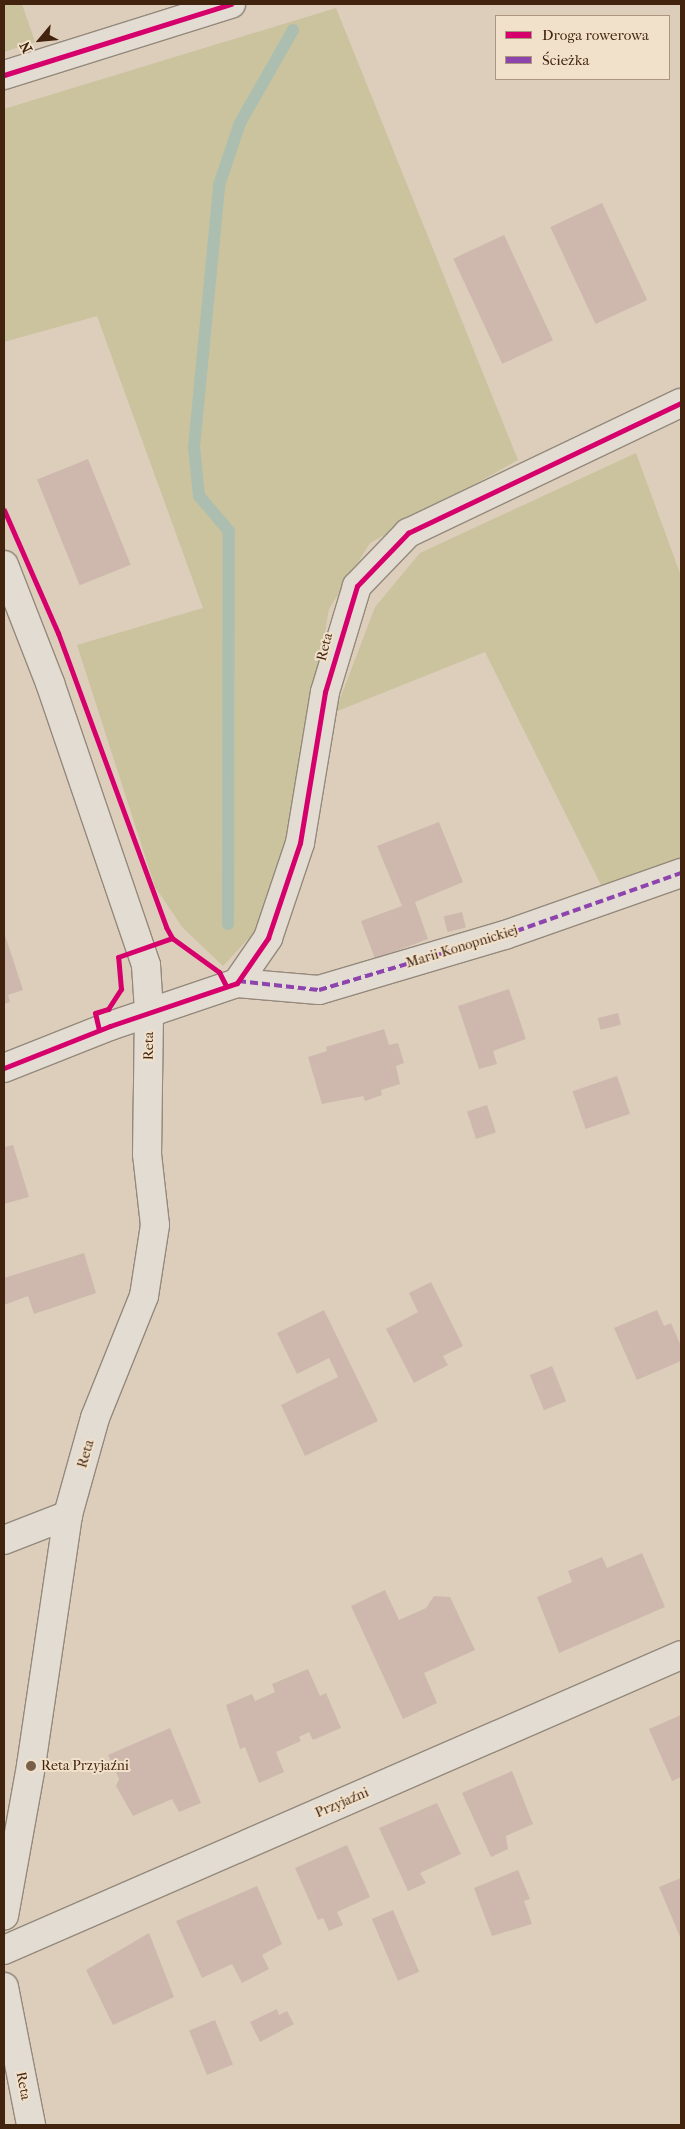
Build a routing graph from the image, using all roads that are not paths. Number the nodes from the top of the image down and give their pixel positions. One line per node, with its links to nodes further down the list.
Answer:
1 (231, 4): 2 (street)
2 (4, 75)
3 (681, 403): 6 (street, Reta)
4 (4, 565): 7 (street)
5 (681, 873): 6 (street, Marii Konopnickiej)
6 (237, 983): 7 (street, Reta)
7 (149, 1012): 8 (street); 9 (street, Reta)
8 (4, 1068)
9 (68, 1515): 10 (street); 12 (street, Reta)
10 (4, 1540)
11 (681, 1655): 13 (street, Przyjaźni)
12 (4, 1916)
13 (4, 1950)
14 (4, 1987): 15 (street, Reta)
15 (31, 2125)

